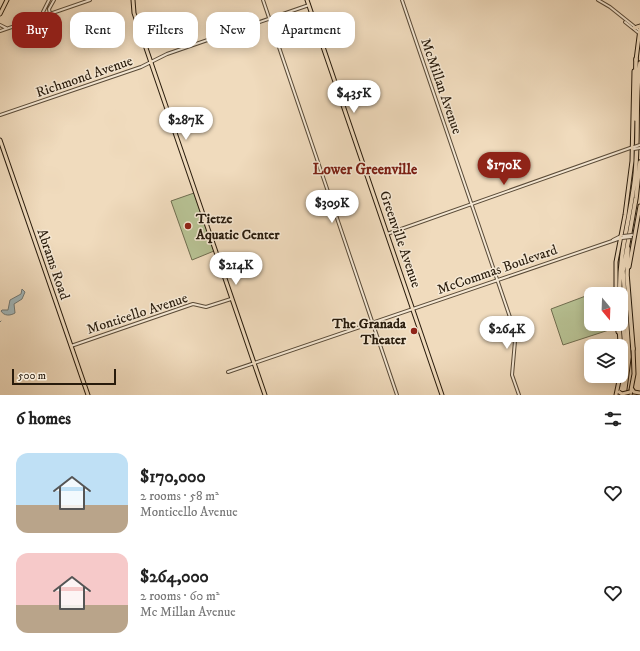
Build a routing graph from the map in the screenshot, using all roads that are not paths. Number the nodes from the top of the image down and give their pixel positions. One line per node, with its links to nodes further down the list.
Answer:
1 (7, 0): 16 (main road)
2 (49, 0): 11 (street)
3 (54, 0): 12 (street)
4 (90, 0): 13 (street)
5 (133, 0): 29 (main road)
6 (264, 0): 15 (street)
7 (307, 0): 10 (main road, Greenville Avenue)
8 (402, 0): 37 (street, McMillan Avenue)
9 (598, 0): 18 (street)
10 (309, 6): 14 (street, Richmond Avenue); 39 (main road, Greenville Avenue)
11 (43, 12)
12 (50, 12)
13 (56, 12)
14 (291, 12)
15 (268, 13)
16 (0, 14)
17 (268, 20): 29 (street, Richmond Avenue)
18 (625, 20): 23 (street); 25 (street)
19 (0, 25): 22 (street)
20 (12, 26): 22 (street)
21 (640, 26): 23 (main road)
22 (7, 28): 24 (street)
23 (634, 28): 25 (street)
24 (0, 31)
25 (640, 32): 26 (main road)
26 (639, 41): 28 (main road)
27 (280, 48): 48 (street)
28 (636, 59): 32 (highway); 35 (main road)
29 (151, 63): 31 (street, Richmond Avenue); 46 (main road)
30 (640, 63): 32 (highway)
31 (0, 115)
32 (637, 134): 45 (highway)
33 (0, 140): 50 (main road, Abrams Road)
34 (640, 147): 35 (street, bridge)
35 (633, 148): 37 (street); 41 (main road)
36 (640, 162): 42 (highway)
37 (472, 204): 39 (street); 43 (street, McMillan Avenue)
38 (640, 206): 40 (main road)
39 (387, 234): 47 (main road, Greenville Avenue)
40 (632, 236): 41 (street, McCommas Boulevard, bridge); 51 (main road)
41 (622, 237): 43 (street, McCommas Boulevard); 44 (main road)
42 (628, 243): 51 (highway); 63 (highway)
43 (497, 280): 47 (street, McCommas Boulevard); 61 (street, McMillan Avenue)
44 (618, 287)
45 (619, 287)
46 (233, 299): 50 (street, Monticello Avenue); 52 (main road)
47 (413, 309): 48 (street, McCommas Boulevard); 60 (main road, Greenville Avenue)
48 (373, 323): 52 (street, McCommas Boulevard); 59 (street)
49 (623, 331): 54 (highway)
50 (71, 346): 57 (main road, Abrams Road)
51 (633, 348): 55 (main road)
52 (255, 363): 53 (street, McCommas Boulevard); 58 (main road)
53 (228, 372)
54 (619, 392): 55 (main road, bridge); 62 (main road)
55 (631, 393): 56 (main road); 56 (main road)
56 (640, 393)
57 (88, 395)
58 (265, 395)
59 (397, 395)
60 (442, 395)
61 (519, 395)
62 (616, 395)
63 (624, 395)

